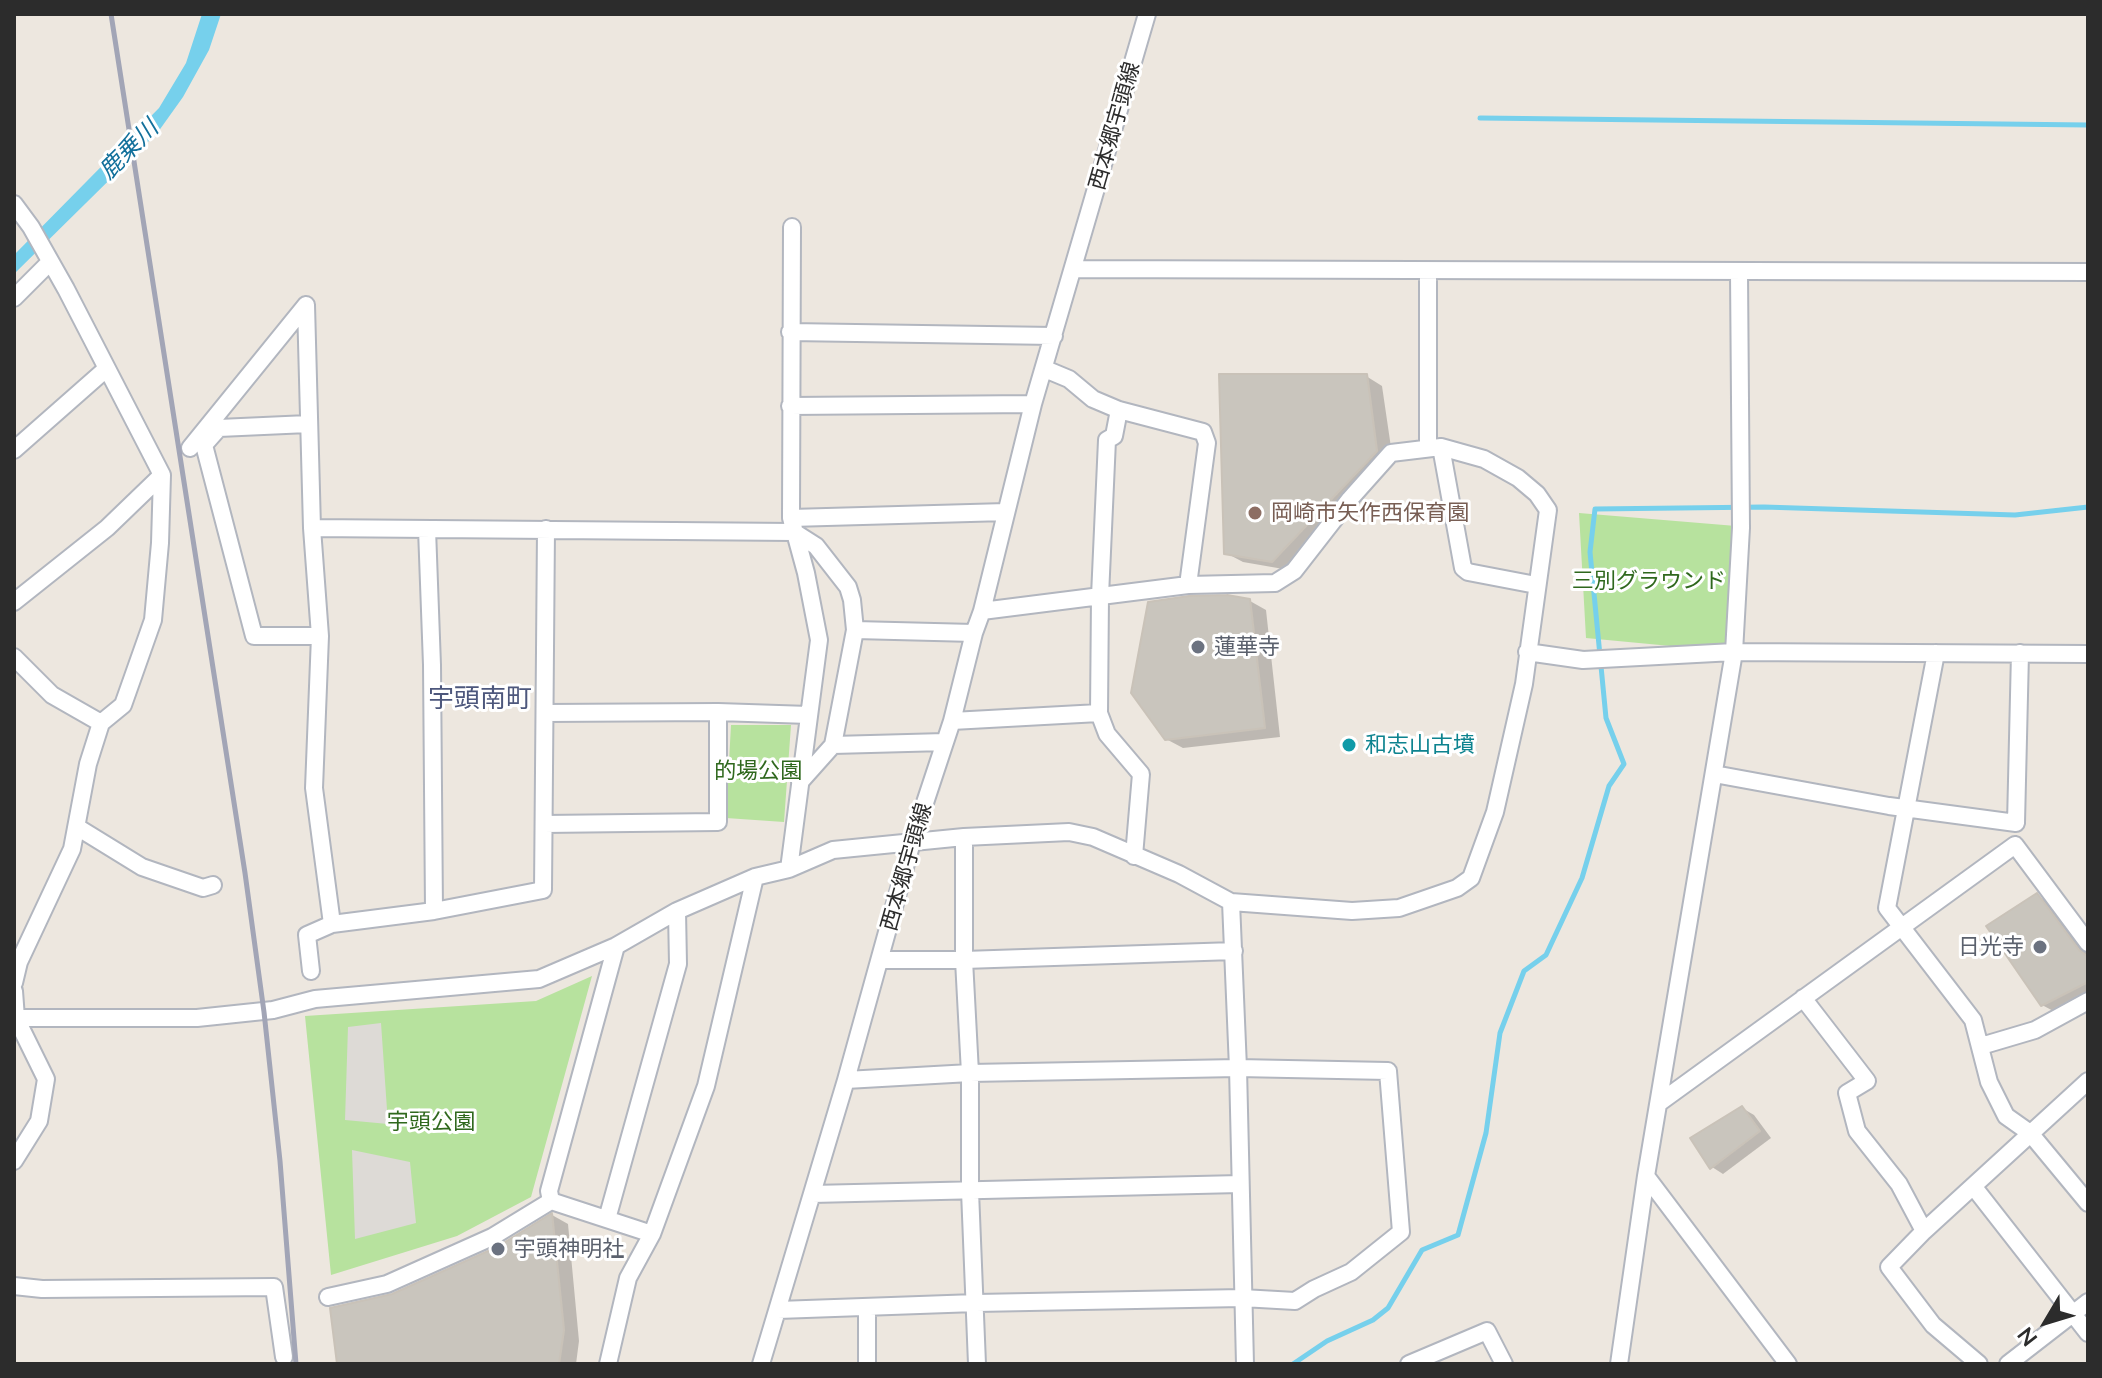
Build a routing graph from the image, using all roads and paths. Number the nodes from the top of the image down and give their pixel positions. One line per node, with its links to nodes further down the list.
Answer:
1 (1147, 14): 5 (street, 西本郷宇頭線)
2 (14, 204): 4 (street)
3 (792, 227): 10 (street)
4 (50, 262): 9 (street); 12 (street)
5 (1074, 269): 6 (street); 11 (street)
6 (1428, 272): 8 (street); 18 (street)
7 (2088, 272): 8 (street)
8 (1739, 273): 36 (street)
9 (14, 298)
10 (790, 332): 11 (street); 15 (street)
11 (1054, 336): 13 (street, 西本郷宇頭線)
12 (106, 369): 20 (street); 21 (street)
13 (1045, 369): 14 (street, 西本郷宇頭線); 16 (street)
14 (1033, 404): 15 (street); 22 (street, 西本郷宇頭線)
15 (790, 406): 23 (street)
16 (1119, 410): 27 (street); 29 (street)
17 (308, 424): 19 (street); 24 (street); 34 (street)
18 (1435, 447): 27 (street); 28 (street); 28 (street)
19 (190, 448)
20 (14, 450)
21 (162, 475): 30 (street); 46 (street)
22 (1006, 512): 23 (street); 31 (street, 西本郷宇頭線)
23 (793, 525): 26 (street); 32 (street); 44 (street)
24 (312, 528): 25 (street); 34 (street)
25 (427, 529): 26 (street); 63 (street)
26 (546, 529): 42 (street)
27 (1188, 585): 29 (street)
28 (1536, 585): 35 (street)
29 (1100, 596): 31 (street); 43 (street)
30 (14, 602)
31 (982, 611): 33 (street, 西本郷宇頭線)
32 (855, 630): 33 (street); 48 (street)
33 (974, 633): 45 (street, 西本郷宇頭線)
34 (320, 636): 65 (street)
35 (1527, 652): 36 (street); 62 (street)
36 (1734, 652): 37 (street); 49 (street)
37 (1936, 653): 38 (street); 51 (street)
38 (2020, 653): 39 (street); 52 (street)
39 (2088, 654)
40 (14, 657): 46 (street)
41 (718, 712): 42 (street); 44 (street); 53 (street)
42 (545, 713): 53 (street)
43 (1099, 713): 45 (street); 58 (street)
44 (809, 715): 50 (street)
45 (952, 721): 47 (street, 西本郷宇頭線)
46 (101, 723): 54 (street)
47 (945, 742): 48 (street); 56 (street, 西本郷宇頭線)
48 (833, 745): 50 (street)
49 (1714, 774): 51 (street); 83 (street)
50 (799, 783): 59 (street)
51 (1904, 808): 52 (street); 66 (street)
52 (2016, 823): 57 (street)
53 (544, 824): 63 (street)
54 (77, 827): 61 (street); 73 (street)
55 (964, 837): 56 (street); 58 (street); 71 (street)
56 (912, 842): 59 (street); 70 (street, 西本郷宇頭線)
57 (2015, 845): 66 (street); 67 (street)
58 (1134, 856): 62 (street)
59 (789, 869): 60 (street)
60 (755, 877): 64 (street); 95 (street)
61 (213, 885)
62 (1231, 902): 69 (street)
63 (434, 911): 65 (street)
64 (677, 911): 68 (street); 93 (street)
65 (332, 924): 72 (street)
66 (1903, 928): 75 (street); 78 (street)
67 (2087, 938)
68 (616, 946): 77 (street); 91 (street)
69 (1234, 951): 71 (street); 79 (street)
70 (880, 960): 71 (street); 81 (street, 西本郷宇頭線)
71 (964, 960): 80 (street)
72 (311, 971)
73 (14, 983)
74 (14, 991): 77 (street)
75 (1803, 998): 83 (street); 94 (street)
76 (2088, 1001): 78 (street)
77 (15, 1018): 85 (street)
78 (1981, 1046): 84 (street)
79 (1238, 1068): 80 (street); 87 (street); 98 (street)
80 (970, 1073): 81 (street); 89 (street)
81 (846, 1080): 90 (street, 西本郷宇頭線)
82 (2088, 1081): 84 (street)
83 (1659, 1103): 86 (street)
84 (2030, 1133): 88 (street); 92 (street)
85 (14, 1161)
86 (1646, 1176): 113 (street); 114 (street)
87 (1240, 1184): 89 (street); 98 (street)
88 (1973, 1186): 94 (street); 103 (street)
89 (970, 1191): 90 (street); 100 (street)
90 (812, 1194): 102 (street, 西本郷宇頭線)
91 (551, 1201): 93 (street); 97 (street)
92 (2088, 1203)
93 (607, 1219): 95 (street)
94 (1924, 1231): 115 (street)
95 (652, 1234): 106 (street)
96 (14, 1286): 105 (street)
97 (328, 1297)
98 (1242, 1298): 100 (street); 110 (street)
99 (2088, 1302): 103 (street)
100 (976, 1303): 101 (street); 109 (street)
101 (867, 1308): 102 (street); 108 (street)
102 (778, 1310): 107 (street, 西本郷宇頭線)
103 (2073, 1313): 104 (street); 116 (street)
104 (2088, 1333)
105 (284, 1357)
106 (608, 1364)
107 (761, 1364)
108 (867, 1364)
109 (977, 1364)
110 (1245, 1364)
111 (1409, 1364): 112 (street)
112 (1504, 1364)
113 (1619, 1364)
114 (1788, 1364)
115 (1979, 1364)
116 (2008, 1364)

